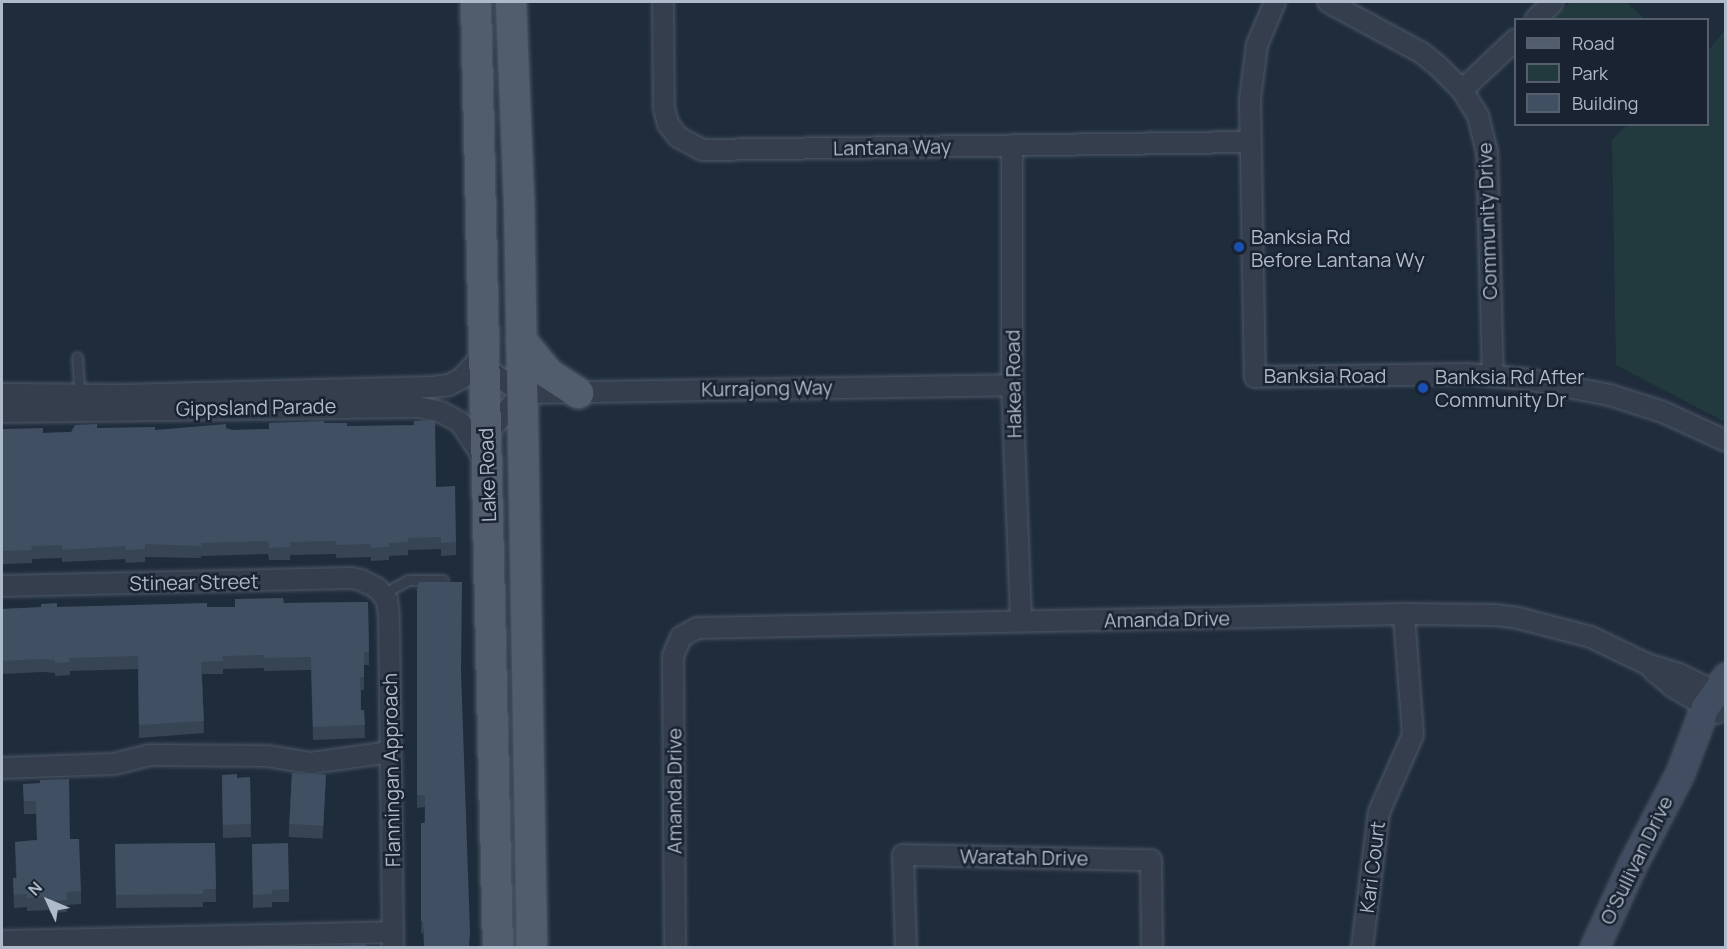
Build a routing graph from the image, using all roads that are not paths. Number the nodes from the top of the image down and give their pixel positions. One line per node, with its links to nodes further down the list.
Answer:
1 (476, 2): 14 (main road, Lake Road)
2 (512, 2): 12 (main road, Lake Road)
3 (663, 2): 11 (street, Lantana Way)
4 (1275, 2): 10 (street, Banksia Road)
5 (1328, 2): 9 (street, Community Drive)
6 (1553, 2): 7 (street)
7 (1537, 18)
8 (1514, 40): 9 (street)
9 (1462, 90): 15 (street, Community Drive)
10 (1249, 142): 11 (street, Lantana Way); 15 (street, Banksia Road)
11 (1012, 146): 16 (street, Hakea Road)
12 (521, 340): 17 (main road, Lake Road); 18 (main road)
13 (77, 357): 20 (lane)
14 (485, 361): 17 (street); 20 (street, Gippsland Parade); 23 (main road, Lake Road)
15 (1493, 376): 22 (street, Banksia Road)
16 (1012, 385): 18 (street, Kurrajong Way); 28 (street, Hakea Road)
17 (522, 393): 18 (street, Kurrajong Way); 23 (street); 35 (main road, Lake Road)
18 (578, 393)
19 (2, 394): 20 (street, Gippsland Parade)
20 (80, 402): 21 (street, Gippsland Parade); 23 (street, Gippsland Parade)
21 (2, 412)
22 (1725, 441)
23 (485, 449): 34 (main road, Lake Road)
24 (443, 580): 26 (lane)
25 (2, 586): 26 (street, Stinear Street)
26 (382, 594): 30 (street, Flanningan Approach)
27 (1404, 614): 28 (street, Amanda Drive); 29 (street, Amanda Drive); 39 (street, Kari Court)
28 (1021, 621): 36 (street, Amanda Drive)
29 (1719, 697): 40 (street, O'Sullivan Drive)
30 (390, 752): 31 (street); 32 (street, Flanningan Approach)
31 (2, 768)
32 (393, 940): 33 (street)
33 (2, 941)
34 (498, 948)
35 (532, 948)
36 (675, 948)
37 (906, 948): 38 (street, Waratah Drive)
38 (1152, 948)
39 (1362, 948)
40 (1594, 948)

